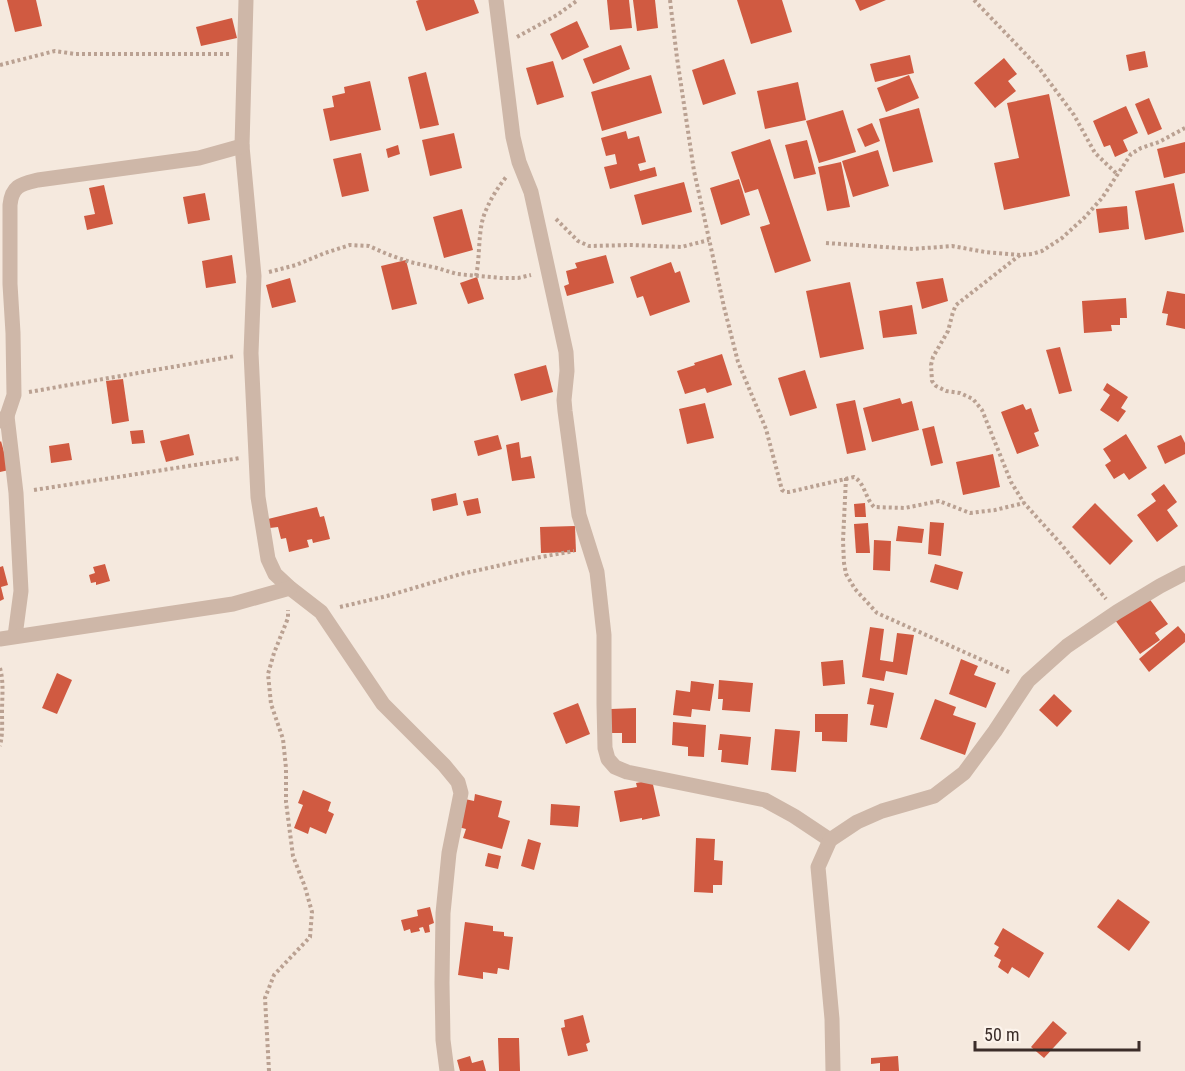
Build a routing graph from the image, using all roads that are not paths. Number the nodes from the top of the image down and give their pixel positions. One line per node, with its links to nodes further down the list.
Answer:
1 (246, 0): 3 (street)
2 (496, 0): 8 (street)
3 (242, 146): 4 (street); 6 (street)
4 (4, 419): 7 (street)
5 (1185, 573): 8 (street)
6 (290, 588): 7 (street); 9 (street)
7 (7, 637)
8 (830, 840): 10 (street)
9 (447, 1071)
10 (833, 1071)

